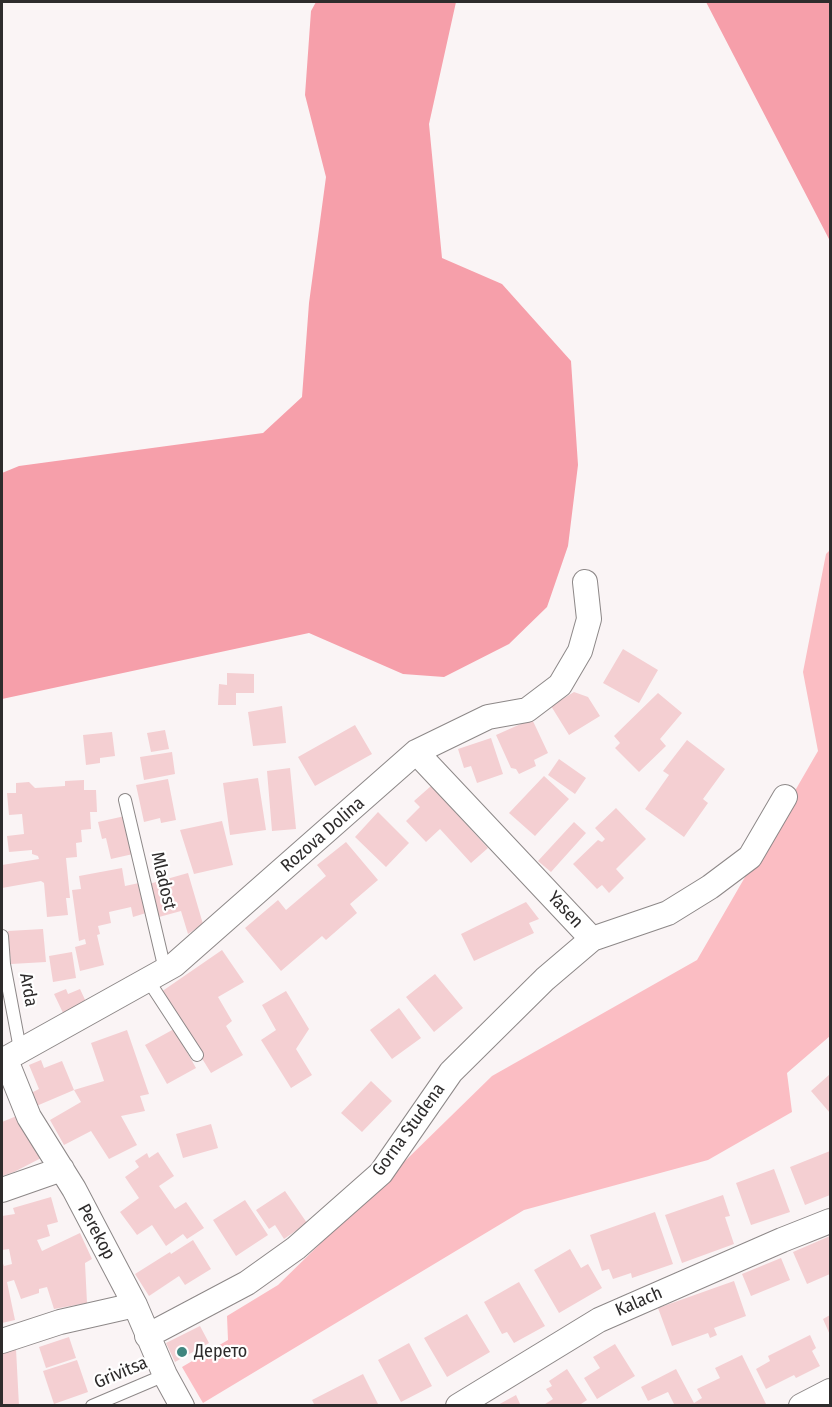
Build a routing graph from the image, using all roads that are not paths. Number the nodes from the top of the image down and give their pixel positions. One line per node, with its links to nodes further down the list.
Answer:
1 (585, 582): 2 (street, Rozova Dolina)
2 (416, 752): 6 (street, Yasen); 7 (street, Rozova Dolina)
3 (785, 797): 6 (street, Yasen)
4 (125, 800): 7 (lane, Mladost)
5 (2, 936): 9 (lane, Arda)
6 (592, 939): 14 (street, Gorna Studena)
7 (157, 975): 8 (lane, Mladost); 9 (street, Rozova Dolina)
8 (197, 1056)
9 (9, 1057): 10 (street, Perekop)
10 (62, 1169): 11 (street); 13 (street, Perekop)
11 (2, 1190)
12 (831, 1221): 20 (street, Kalach)
13 (135, 1305): 14 (street, Perekop); 15 (street)
14 (147, 1336): 16 (street, Perekop)
15 (2, 1341)
16 (165, 1374): 18 (lane, Grivitsa); 19 (street, Perekop)
17 (831, 1391): 21 (street)
18 (92, 1406)
19 (182, 1406)
20 (458, 1406)
21 (801, 1406)

